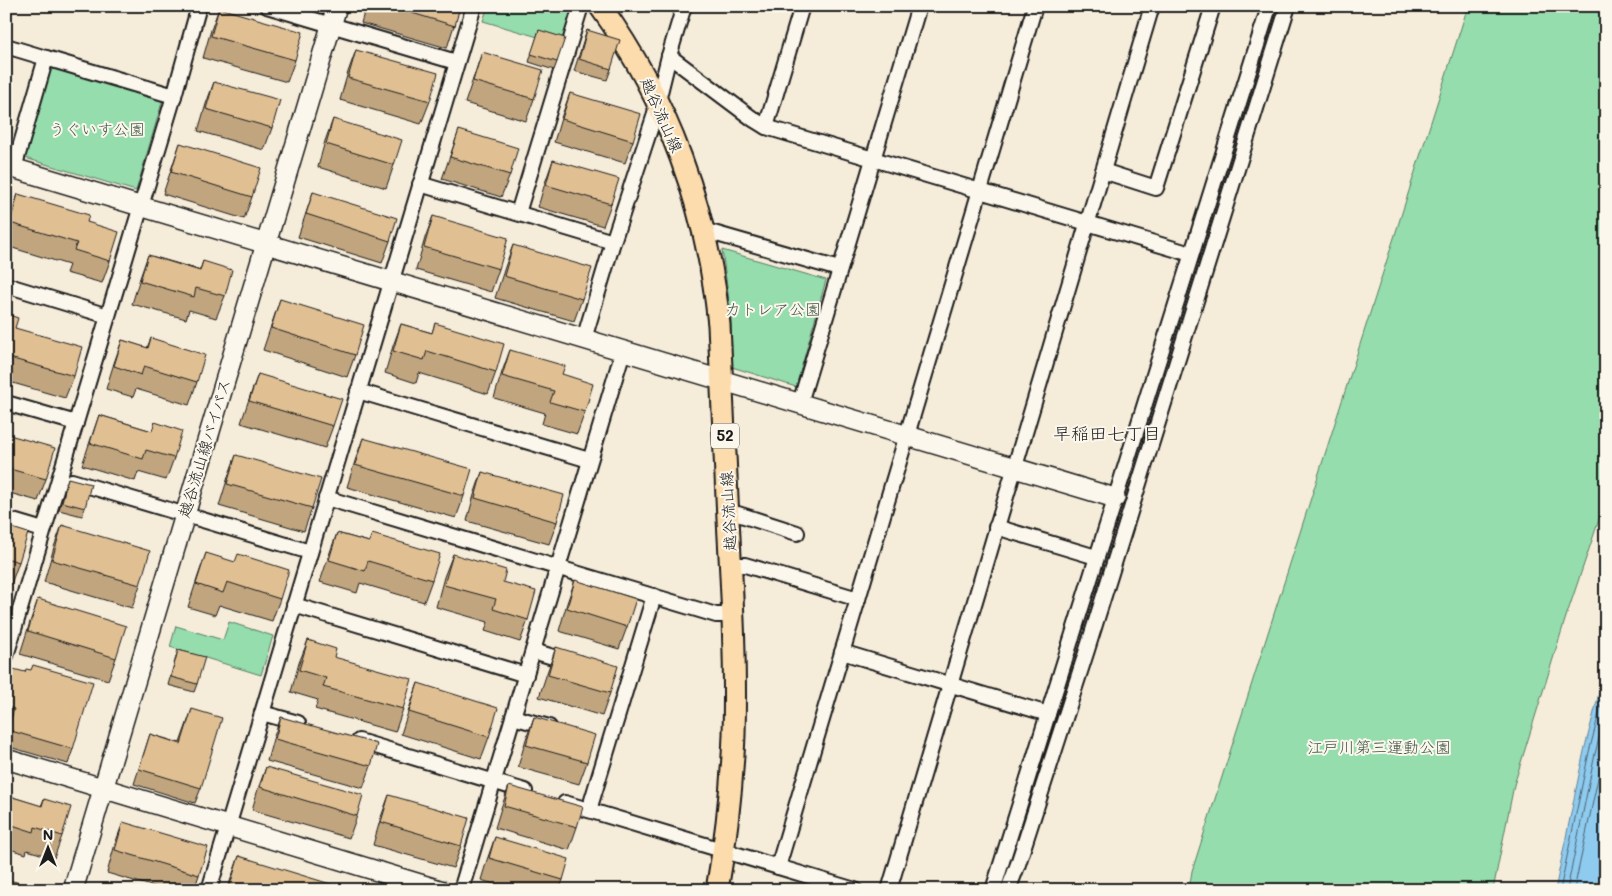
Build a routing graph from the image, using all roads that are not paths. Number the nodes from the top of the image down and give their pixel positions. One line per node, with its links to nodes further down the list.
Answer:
1 (199, 6): 20 (street)
2 (267, 6): 15 (street)
3 (337, 6): 15 (street, 越谷流山線バイパス)
4 (474, 6): 19 (street)
5 (581, 6): 29 (street)
6 (600, 6): 21 (main road, 越谷流山線 / 52)
7 (684, 6): 17 (street)
8 (802, 6): 22 (street)
9 (918, 6): 23 (street)
10 (1035, 6): 27 (street)
11 (1152, 6): 25 (street)
12 (1213, 6): 25 (street)
13 (1261, 8): 14 (street); 34 (street)
14 (1287, 11): 93 (street)
15 (330, 25): 19 (street); 33 (street, 越谷流山線バイパス)
16 (6, 46): 18 (street)
17 (669, 56): 21 (street); 22 (street)
18 (46, 58): 20 (street); 24 (street)
19 (456, 62): 26 (street)
20 (174, 96): 28 (street)
21 (658, 101): 31 (main road, 越谷流山線 / 52); 32 (street)
22 (766, 127): 23 (street)
23 (874, 159): 27 (street); 35 (street)
24 (10, 167): 28 (street)
25 (1103, 171): 30 (street)
26 (420, 184): 29 (street); 36 (street)
27 (979, 190): 30 (street); 46 (street)
28 (140, 207): 33 (street); 38 (street)
29 (518, 213): 32 (street)
30 (1087, 223): 34 (street); 48 (street)
31 (703, 230): 35 (street); 41 (main road, 越谷流山線 / 52)
32 (613, 242): 39 (street)
33 (266, 244): 36 (street); 52 (street, 越谷流山線バイパス)
34 (1191, 254): 51 (street)
35 (839, 270): 44 (street)
36 (390, 281): 39 (street); 42 (street)
37 (6, 286): 38 (street)
38 (108, 316): 45 (street)
39 (584, 339): 40 (street)
40 (623, 351): 41 (street); 47 (street)
41 (722, 380): 44 (street); 53 (main road, 越谷流山線 / 52)
42 (358, 391): 47 (street); 50 (street)
43 (6, 403): 45 (street)
44 (800, 403): 46 (street)
45 (76, 423): 49 (street)
46 (907, 435): 48 (street); 63 (street)
47 (590, 460): 61 (street)
48 (1014, 467): 51 (street); 55 (street)
49 (59, 478): 52 (street); 56 (street)
50 (326, 498): 58 (street); 61 (street)
51 (1115, 498): 59 (street)
52 (184, 514): 58 (street); 80 (street, 越谷流山線バイパス)
53 (728, 515): 57 (street); 60 (main road, 越谷流山線 / 52)
54 (6, 519): 56 (street)
55 (996, 527): 59 (street); 71 (street)
56 (43, 530): 66 (street)
57 (797, 533)
58 (310, 552): 64 (street)
59 (1096, 557): 73 (street)
60 (731, 565): 63 (street); 65 (main road, 越谷流山線 / 52)
61 (558, 567): 62 (street); 67 (street)
62 (654, 596): 65 (street); 81 (street)
63 (858, 598): 68 (street)
64 (294, 605): 70 (street); 72 (street)
65 (732, 615): 83 (main road, 越谷流山線 / 52)
66 (8, 646)
67 (532, 651): 69 (street); 70 (street)
68 (842, 652): 71 (street); 84 (street)
69 (585, 666)
70 (526, 675): 74 (street)
71 (950, 685): 73 (street); 91 (street)
72 (262, 713): 75 (street); 82 (street)
73 (1048, 714): 92 (street)
74 (513, 717): 76 (street); 79 (street)
75 (309, 726)
76 (561, 731)
77 (346, 738): 79 (street)
78 (6, 760): 80 (street)
79 (494, 782): 81 (street); 88 (street)
80 (103, 789): 82 (street); 85 (street, 越谷流山線バイパス)
81 (589, 810): 83 (street)
82 (228, 826): 86 (street); 87 (street)
83 (724, 850): 84 (street); 89 (main road, 越谷流山線 / 52)
84 (778, 867): 90 (street)
85 (73, 890)
86 (209, 890)
87 (440, 890)
88 (462, 890)
89 (717, 890)
90 (855, 890)
91 (888, 890)
92 (993, 890)
93 (1008, 890)

